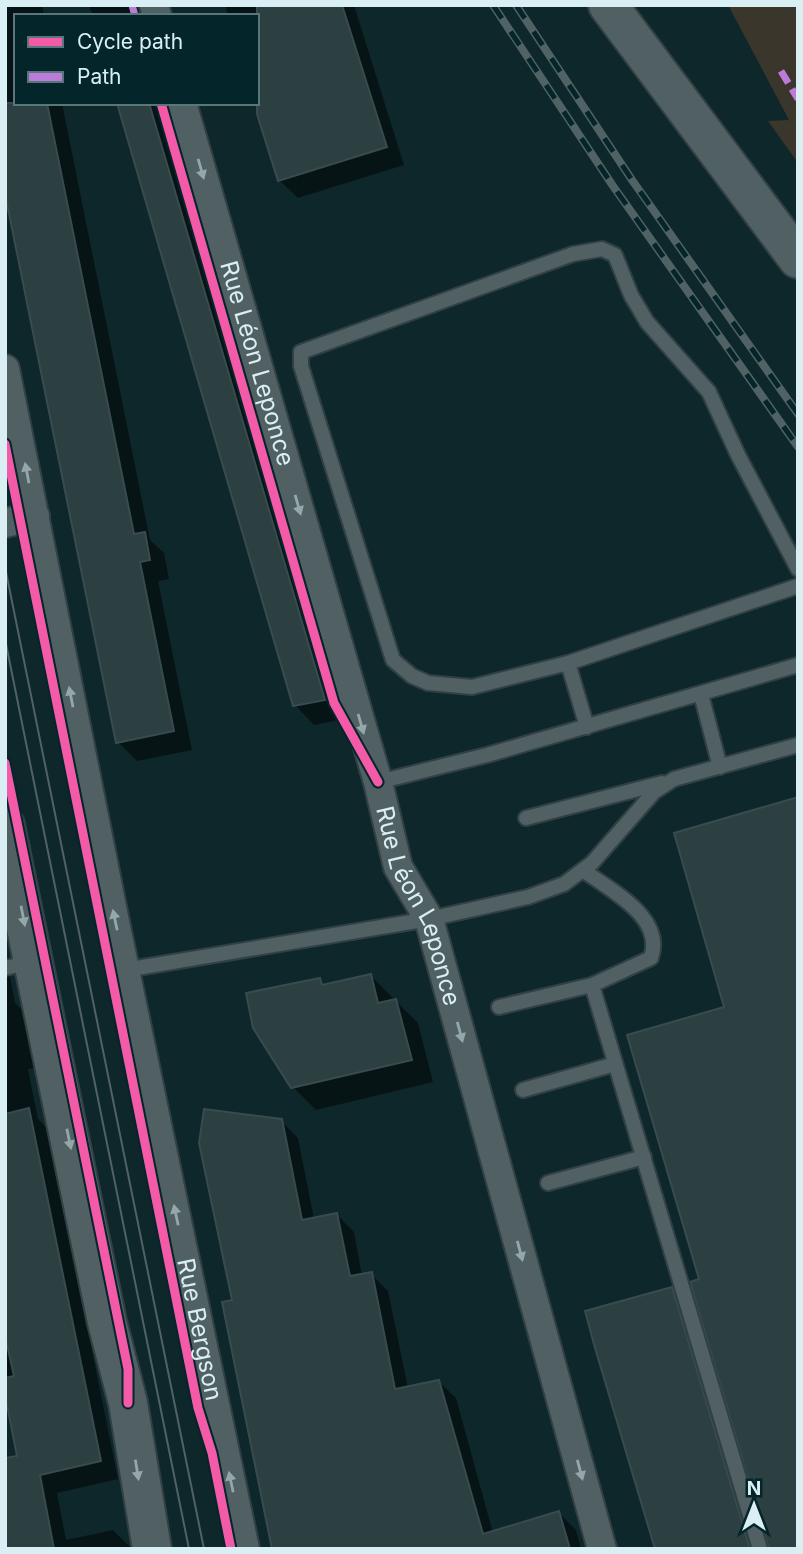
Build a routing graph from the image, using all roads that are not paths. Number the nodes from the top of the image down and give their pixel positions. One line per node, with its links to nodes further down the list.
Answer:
1 (608, 5): 4 (main road)
2 (634, 5): 4 (main road)
3 (183, 105): 18 (street, Rue Léon Leponce, one-way to 18)
4 (694, 117): 5 (main road)
5 (798, 260)
6 (5, 369): 7 (street, Rue Bergson, one-way to 6)
7 (35, 516): 8 (street); 24 (street, Rue Bergson, one-way to 7)
8 (5, 523)
9 (798, 569): 11 (lane)
10 (798, 586): 11 (lane)
11 (568, 663): 14 (lane)
12 (798, 665): 13 (lane)
13 (701, 694): 14 (lane); 16 (lane)
14 (587, 727): 18 (lane)
15 (798, 745): 16 (lane)
16 (720, 766): 17 (lane)
17 (674, 779): 19 (lane); 21 (lane)
18 (378, 782): 22 (street, Rue Léon Leponce)
19 (526, 818)
20 (5, 825): 23 (main road, one-way to 23)
21 (583, 870): 22 (lane); 25 (lane)
22 (429, 919): 24 (lane); 33 (street, Rue Léon Leponce, one-way to 33)
23 (19, 965): 31 (main road, one-way to 31)
24 (125, 970): 32 (street, Rue Bergson, one-way to 24)
25 (592, 985): 26 (lane); 27 (lane)
26 (499, 1007)
27 (615, 1064): 28 (lane); 29 (lane)
28 (523, 1090)
29 (643, 1157): 30 (lane); 34 (lane)
30 (548, 1183)
31 (152, 1549)
32 (245, 1549)
33 (602, 1549)
34 (760, 1549)

